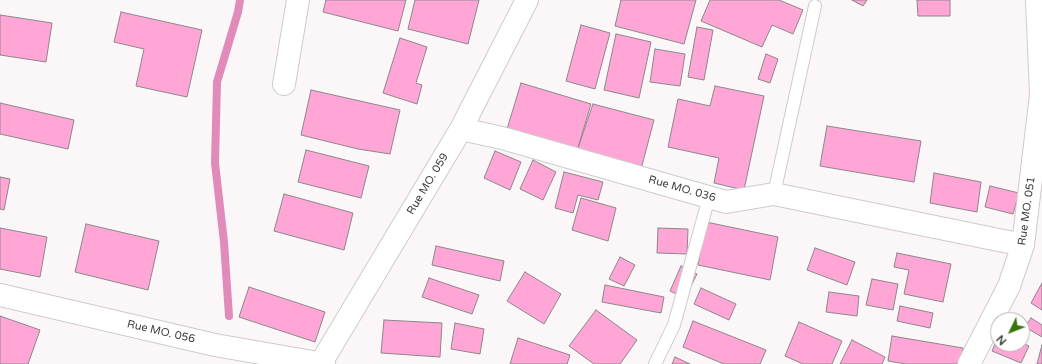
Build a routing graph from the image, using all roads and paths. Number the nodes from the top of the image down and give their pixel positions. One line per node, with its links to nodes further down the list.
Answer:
1 (298, 0): 5 (street)
2 (527, 0): 7 (street, Rue MO. 059)
3 (1037, 0): 6 (street, Rue MO. 051)
4 (815, 6): 8 (lane)
5 (284, 84)
6 (1042, 95): 10 (street, Rue MO. 051)
7 (461, 129): 9 (street, Rue MO. 036); 12 (street, Rue MO. 059)
8 (774, 194): 9 (street, Rue MO. 036); 10 (street, Rue MO. 036)
9 (709, 197): 13 (lane)
10 (1023, 245): 14 (street, Rue MO. 051)
11 (0, 296): 12 (street, Rue MO. 056)
12 (322, 364)
13 (655, 364)
14 (969, 364)

